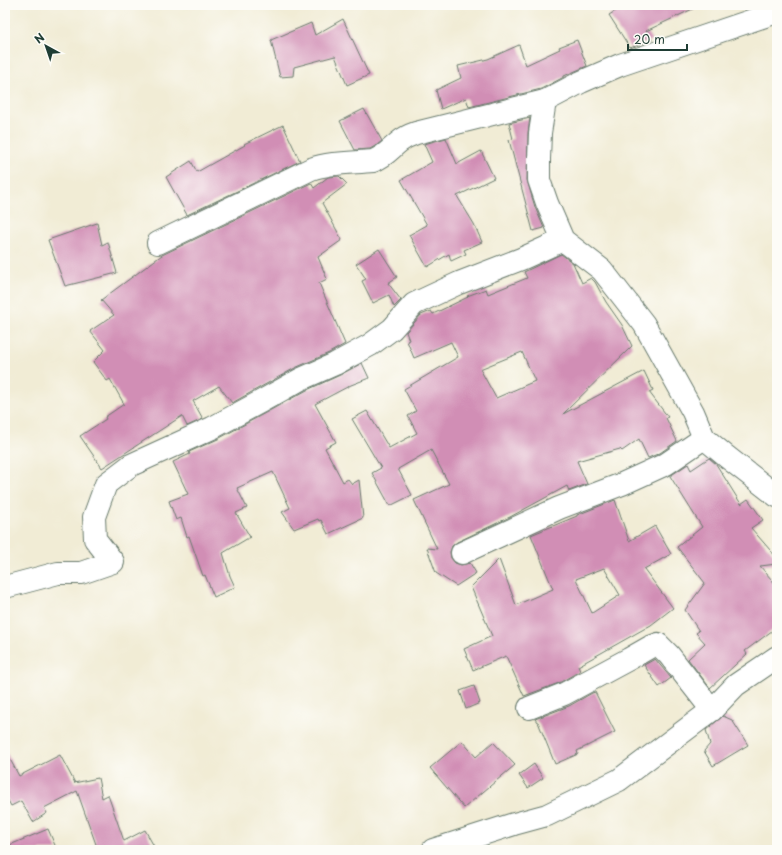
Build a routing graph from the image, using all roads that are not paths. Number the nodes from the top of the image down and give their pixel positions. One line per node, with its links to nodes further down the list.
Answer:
1 (777, 12): 2 (street)
2 (544, 101): 3 (street); 4 (street)
3 (564, 240): 5 (street); 8 (street)
4 (158, 243)
5 (704, 438): 6 (street); 7 (street)
6 (777, 496)
7 (462, 553)
8 (5, 588)
9 (777, 658): 11 (street)
10 (530, 708): 11 (street)
11 (712, 710): 12 (street)
12 (433, 850)

